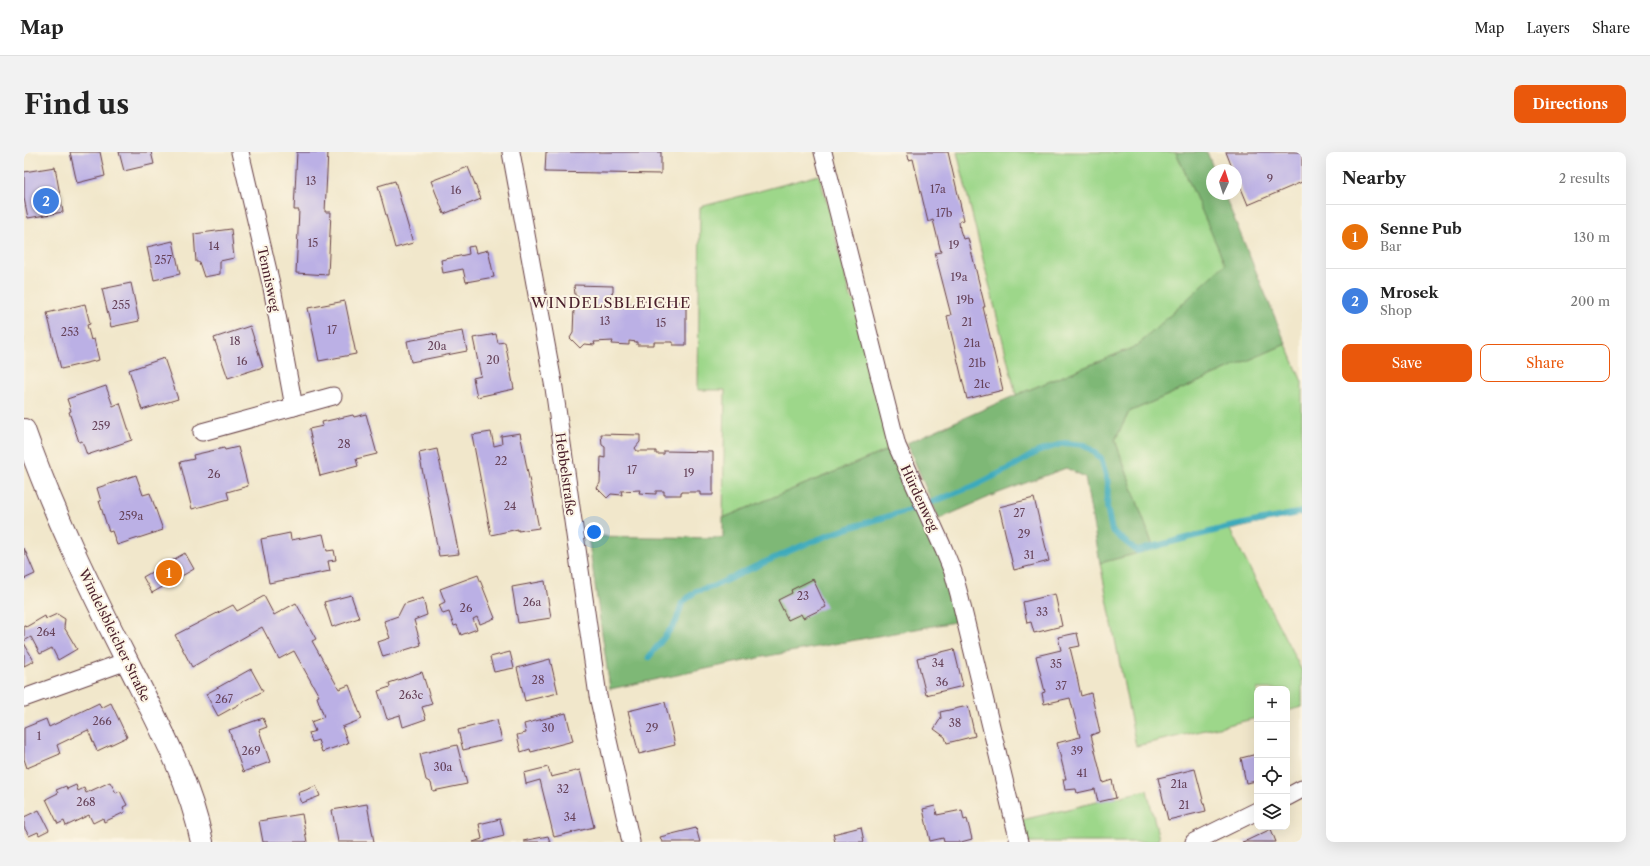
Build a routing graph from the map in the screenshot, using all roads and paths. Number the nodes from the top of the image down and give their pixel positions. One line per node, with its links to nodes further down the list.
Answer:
1 (240, 152): 5 (street, Tennisweg)
2 (510, 152): 14 (street, Hebbelstraße)
3 (823, 152): 15 (street, Hürdenweg)
4 (333, 396): 5 (street)
5 (294, 407): 7 (street)
6 (24, 430): 8 (main road, Windelsbleicher Straße)
7 (202, 432)
8 (126, 661): 9 (street); 13 (main road, Windelsbleicher Straße)
9 (24, 698)
10 (1302, 789): 11 (street)
11 (1290, 795)
12 (1254, 812): 16 (street)
13 (202, 842)
14 (631, 842)
15 (1019, 842)
16 (1194, 842)

